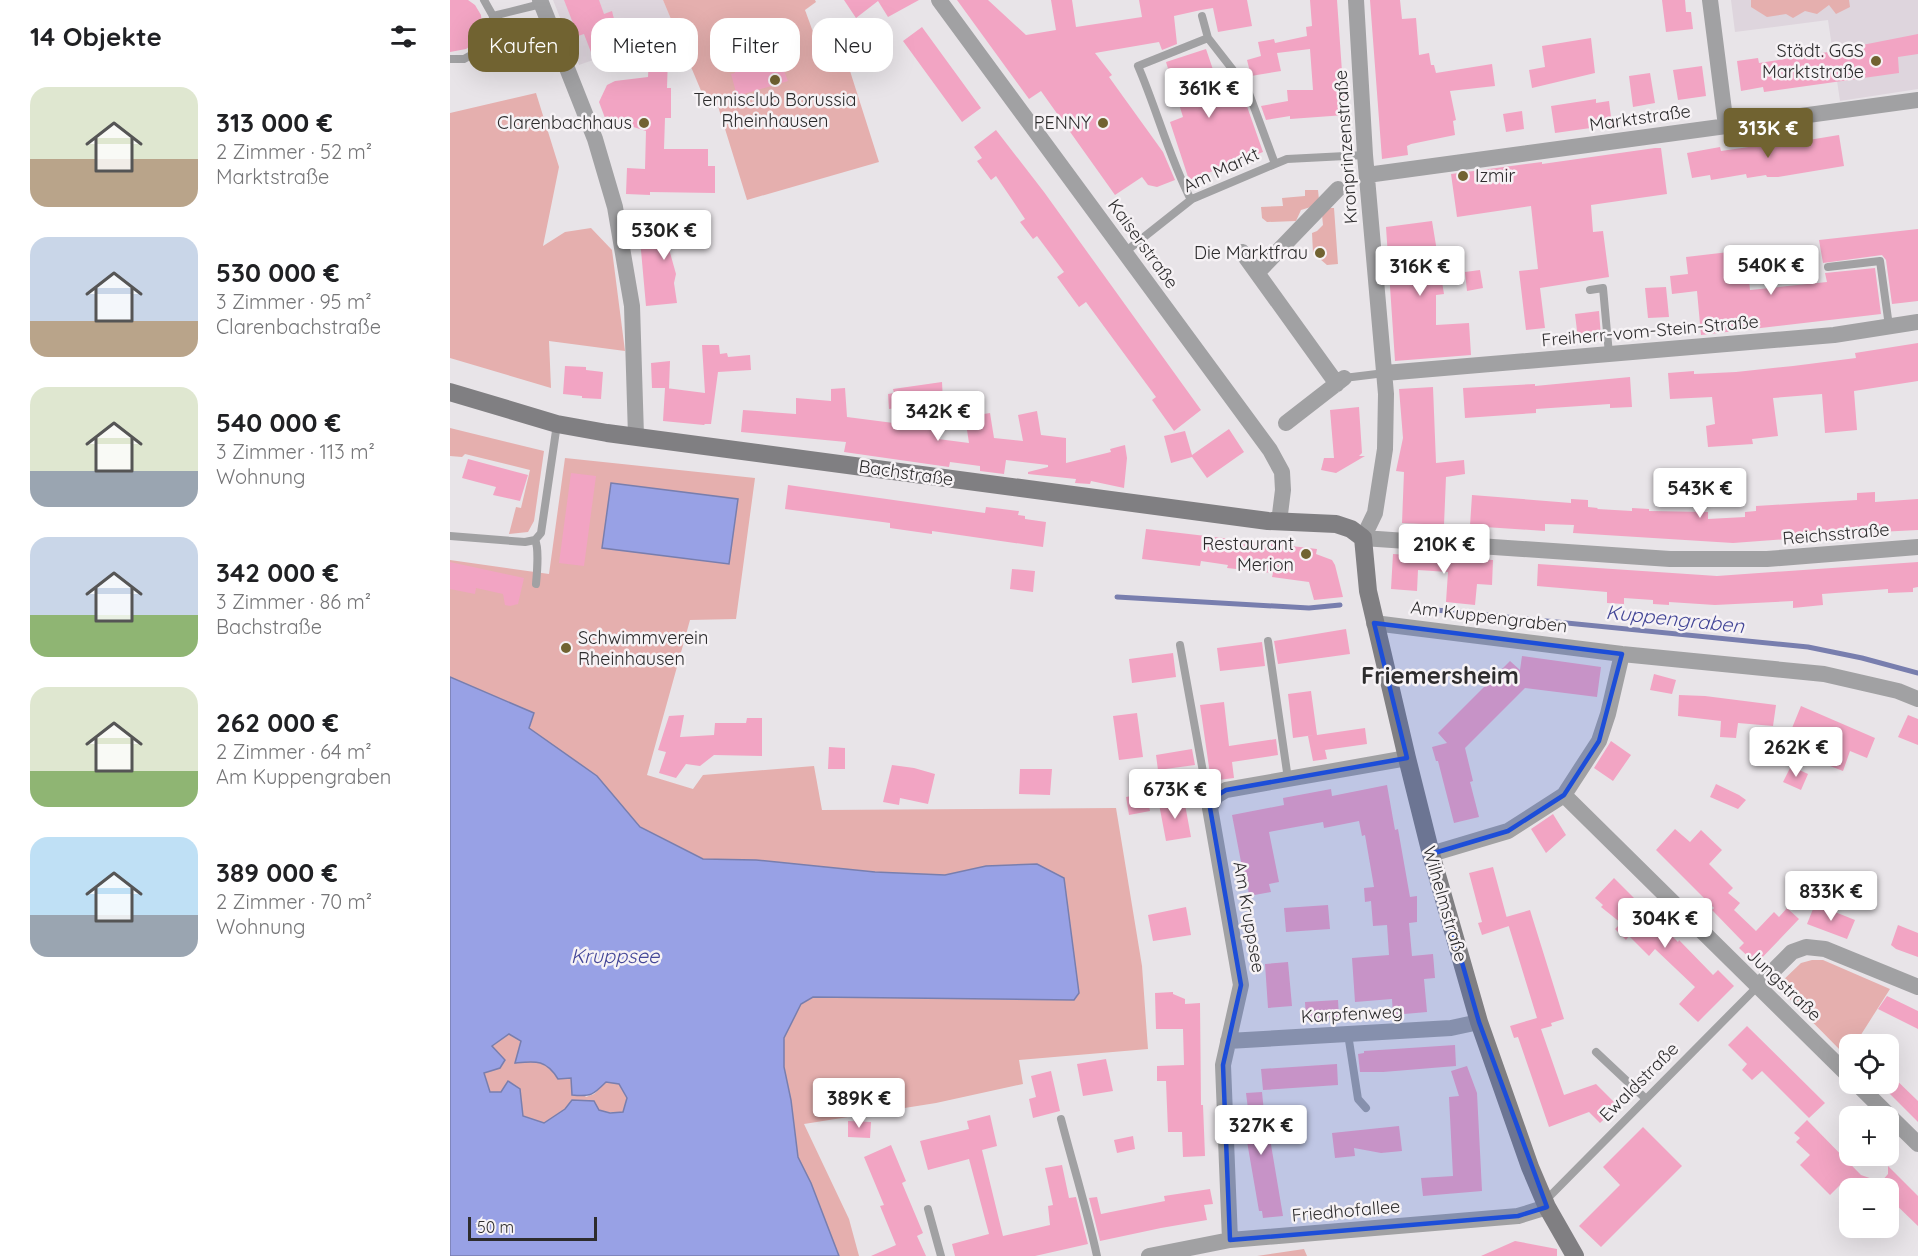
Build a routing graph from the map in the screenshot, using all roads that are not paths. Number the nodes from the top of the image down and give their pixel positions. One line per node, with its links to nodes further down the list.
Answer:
1 (484, 0): 6 (lane)
2 (939, 0): 17 (street, Kaiserstraße)
3 (1356, 0): 12 (street, Kronprinzenstraße)
4 (1710, 0): 11 (street)
5 (541, 2): 6 (lane); 30 (street)
6 (493, 16): 9 (lane)
7 (1202, 16): 8 (lane, Am Markt)
8 (1208, 38): 13 (lane, Am Markt); 16 (lane)
9 (450, 59)
10 (1918, 99): 11 (street, Marktstraße)
11 (1726, 126): 14 (street, Marktstraße)
12 (1365, 154): 13 (lane, Am Markt); 14 (street, Kronprinzenstraße)
13 (1275, 164): 16 (lane, Am Markt)
14 (1367, 176): 25 (street, Kronprinzenstraße)
15 (1338, 189): 20 (street)
16 (1191, 200): 17 (lane, Am Markt)
17 (1125, 252): 31 (street, Kaiserstraße)
18 (1242, 252): 20 (street)
19 (1828, 267): 23 (lane)
20 (1257, 273): 26 (street)
21 (1590, 290): 24 (lane)
22 (1918, 322): 23 (street, Freiherr-vom-Stein-Straße)
23 (1889, 327): 24 (street, Freiherr-vom-Stein-Straße)
24 (1609, 354): 25 (street, Freiherr-vom-Stein-Straße)
25 (1385, 373): 26 (lane); 33 (street, Kronprinzenstraße)
26 (1340, 381): 28 (street)
27 (450, 392): 29 (street, Bachstraße)
28 (1286, 423)
29 (557, 424): 30 (street, Bachstraße); 34 (lane)
30 (636, 436): 31 (street, Bachstraße)
31 (1279, 522): 33 (street, Bachstraße)
32 (450, 536): 34 (lane)
33 (1363, 538): 35 (street, Reichsstraße); 37 (street, Wilhelmstraße)
34 (535, 540): 36 (lane)
35 (1918, 547)
36 (536, 584)
37 (1374, 623): 40 (street, Am Kuppengraben); 42 (street, Wilhelmstraße)
38 (1268, 641): 43 (lane)
39 (1180, 645): 45 (lane)
40 (1622, 654): 41 (street, Am Kuppengraben); 44 (street)
41 (1918, 699)
42 (1407, 758): 43 (street); 46 (street, Wilhelmstraße)
43 (1288, 779): 45 (street)
44 (1564, 795): 46 (street); 47 (street, Jungstraße)
45 (1210, 808): 51 (street, Am Kruppsee)
46 (1431, 854): 49 (street, Wilhelmstraße)
47 (1757, 987): 48 (street); 53 (street, Jungstraße); 55 (lane, Ewaldstraße)
48 (1918, 987)
49 (1479, 1022): 50 (street, Karpfenweg); 59 (street, Wilhelmstraße)
50 (1348, 1034): 51 (street, Karpfenweg); 56 (lane)
51 (1228, 1041): 61 (street, Am Kruppsee)
52 (1596, 1052): 55 (lane)
53 (1839, 1066)
54 (1867, 1094): 58 (street)
55 (1646, 1099): 59 (lane, Ewaldstraße)
56 (1366, 1108)
57 (1061, 1119): 63 (lane)
58 (1918, 1144)
59 (1546, 1204): 61 (street, Friedhofallee); 65 (street, Wilhelmstraße)
60 (928, 1209): 62 (lane)
61 (1230, 1240): 64 (street, Friedhofallee)
62 (940, 1256)
63 (1097, 1256)
64 (1149, 1256)
65 (1575, 1256)

